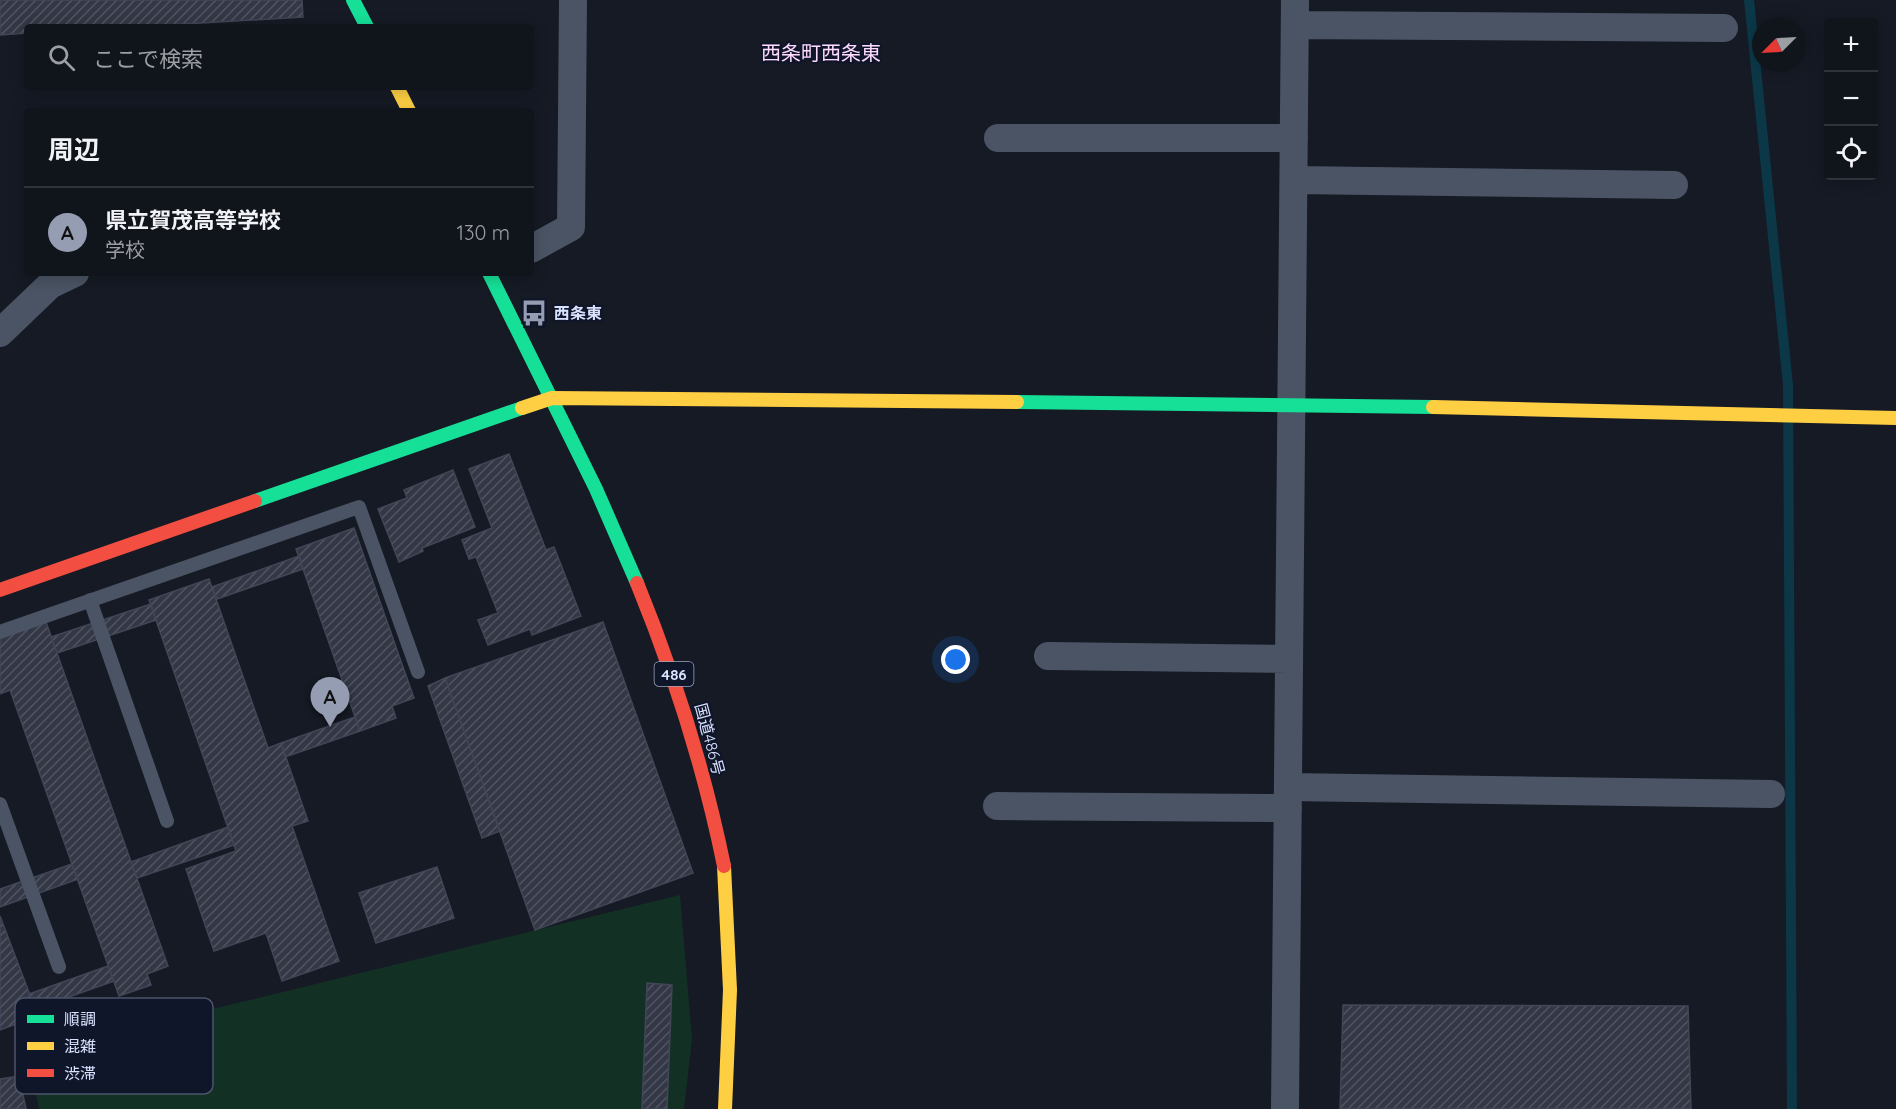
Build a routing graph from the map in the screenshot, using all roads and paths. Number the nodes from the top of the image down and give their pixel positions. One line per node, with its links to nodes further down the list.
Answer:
1 (353, 0): 4 (main road)
2 (573, 0): 12 (street)
3 (1295, 13): 5 (street); 9 (street)
4 (365, 24)
5 (1724, 27)
6 (398, 90): 7 (main road)
7 (408, 108)
8 (998, 138): 9 (street)
9 (1294, 138): 10 (street)
10 (1294, 180): 11 (street); 17 (street)
11 (1674, 185)
12 (534, 247)
13 (69, 276): 15 (street)
14 (491, 276): 16 (main road, 国道486号 / 486)
15 (0, 333)
16 (552, 398): 17 (main road); 19 (main road); 31 (main road, 国道486号 / 486)
17 (1292, 403): 18 (main road); 23 (street)
18 (1896, 418)
19 (0, 590)
20 (90, 600): 21 (lane); 24 (lane); 29 (lane)
21 (0, 632)
22 (1048, 656): 23 (street)
23 (1289, 659): 26 (street)
24 (418, 672)
25 (1771, 794): 26 (street)
26 (1288, 797): 28 (street); 32 (street)
27 (0, 804): 30 (lane)
28 (997, 806)
29 (167, 821)
30 (59, 967)
31 (725, 1109)
32 (1285, 1109)

